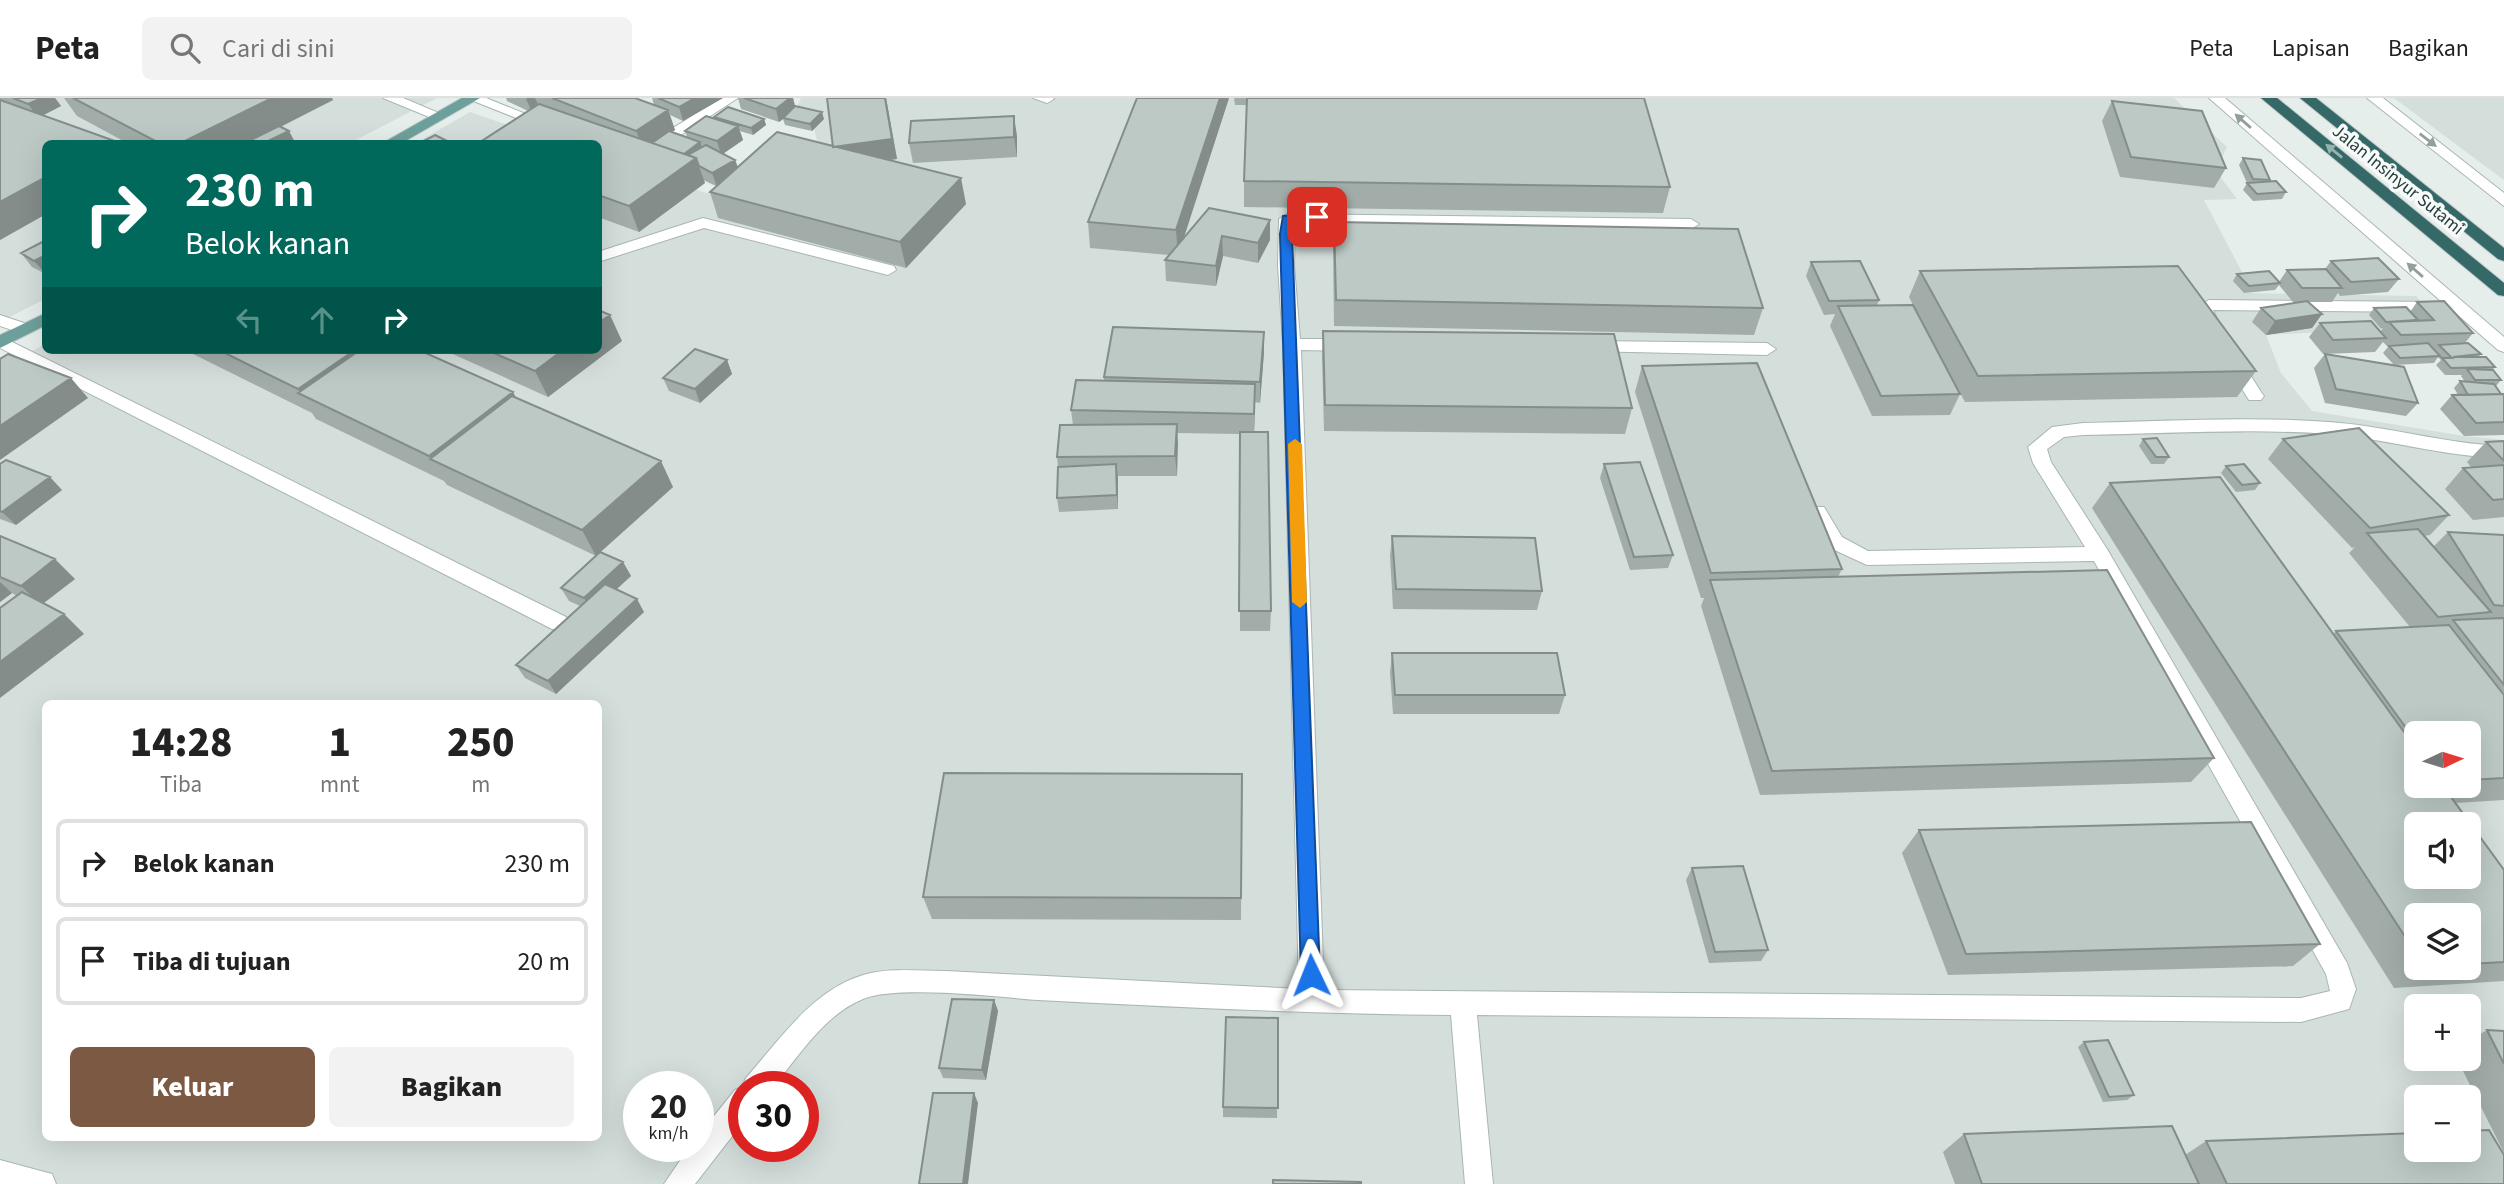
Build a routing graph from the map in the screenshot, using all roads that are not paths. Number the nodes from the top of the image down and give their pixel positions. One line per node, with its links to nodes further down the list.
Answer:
1 (390, 98): 10 (street)
2 (473, 98): 10 (main road); 11 (street)
3 (731, 98): 13 (street)
4 (1040, 98): 9 (street)
5 (2216, 98): 20 (street, one-way to 5)
6 (2269, 98): 19 (highway, Jalan Insinyur Sutami, one-way to 6)
7 (2306, 98): 17 (highway, Jalan Insinyur Sutami)
8 (2374, 98): 14 (street, one-way to 14)
9 (1047, 99)
10 (439, 116): 12 (main road)
11 (559, 130)
12 (395, 140)
13 (602, 145)
14 (2504, 201)
15 (1691, 224): 25 (street)
16 (602, 256): 18 (street)
17 (2504, 257)
18 (888, 270)
19 (2504, 291)
20 (2458, 307): 27 (street); 30 (street)
21 (0, 320): 23 (street)
22 (42, 320): 23 (main road)
23 (24, 329): 24 (main road)
24 (1, 342): 34 (street)
25 (1292, 344): 26 (street); 35 (street)
26 (1374, 345)
27 (2504, 346)
28 (1578, 347): 29 (street)
29 (1767, 349)
30 (2255, 396)
31 (2504, 452): 33 (street)
32 (1817, 512): 33 (street)
33 (2100, 554): 36 (street)
34 (559, 624)
35 (1312, 1002): 36 (street); 37 (street)
36 (1463, 1004): 42 (street)
37 (770, 1071)
38 (728, 1120): 41 (street)
39 (0, 1174): 40 (street)
40 (42, 1184)
41 (678, 1184)
42 (1479, 1184)

